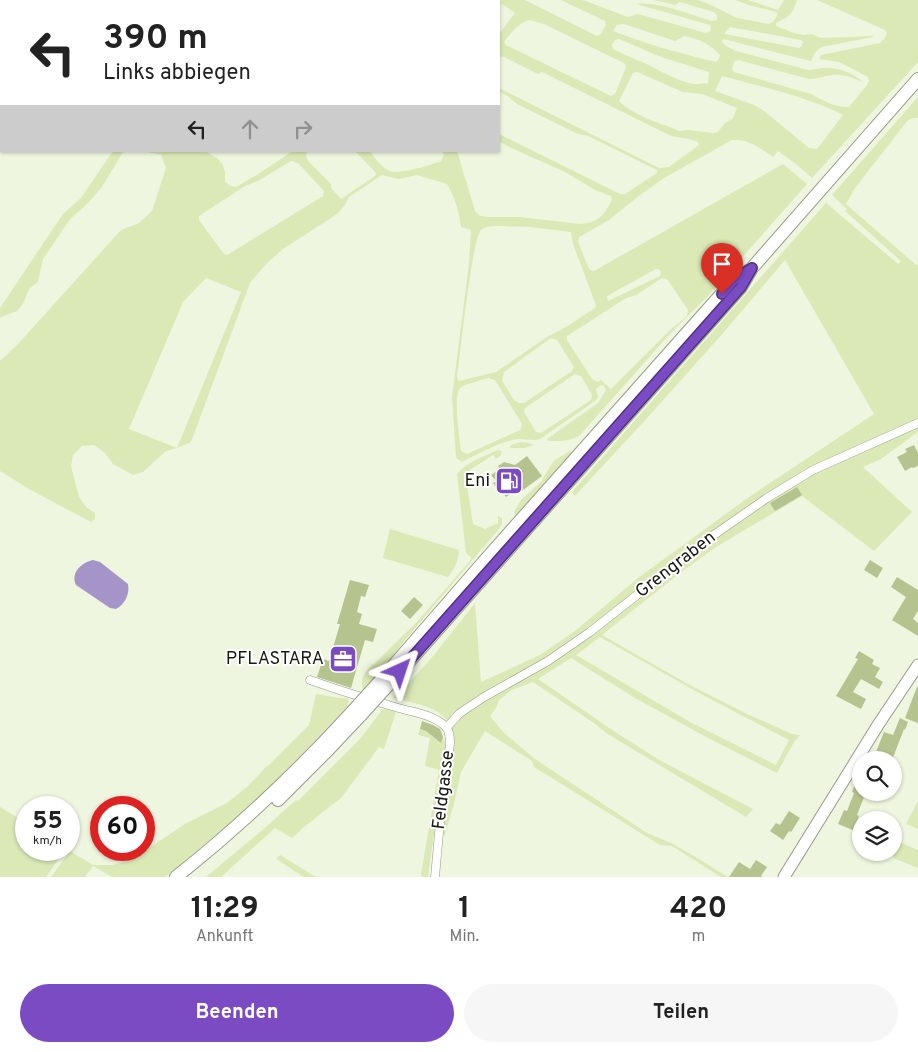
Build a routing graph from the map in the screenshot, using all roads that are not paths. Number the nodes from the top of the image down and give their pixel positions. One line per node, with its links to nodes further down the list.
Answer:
1 (918, 79): 5 (main road, bridge)
2 (918, 423): 6 (street, Grengraben)
3 (918, 665): 10 (street)
4 (310, 680): 6 (street, Feldgasse)
5 (356, 714): 7 (main road); 8 (main road)
6 (447, 727): 9 (street, Feldgasse)
7 (176, 877)
8 (190, 877)
9 (435, 877)
10 (784, 877)

